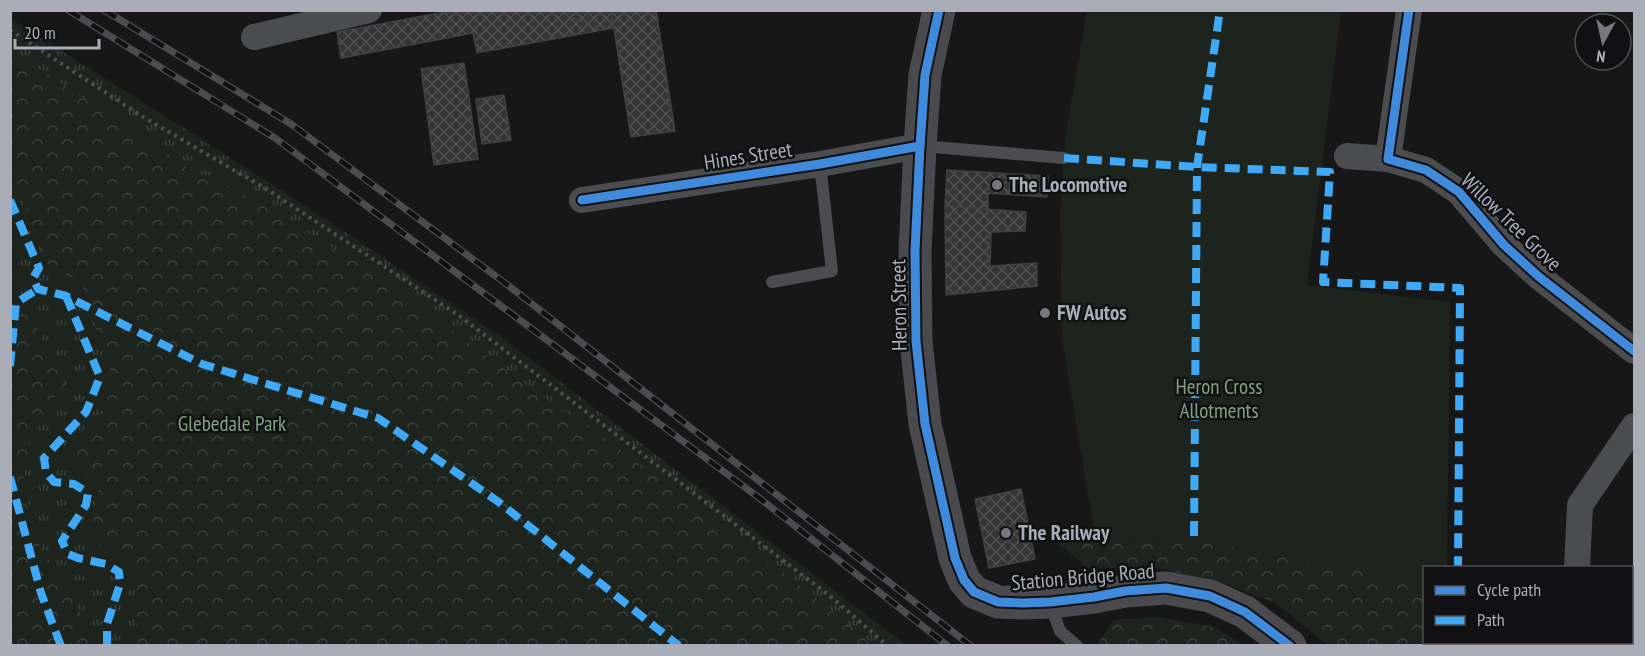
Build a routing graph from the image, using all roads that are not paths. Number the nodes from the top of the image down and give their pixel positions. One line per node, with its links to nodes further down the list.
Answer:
1 (369, 10): 4 (street)
2 (939, 10): 5 (street, Heron Street)
3 (1409, 10): 8 (street)
4 (254, 37)
5 (920, 146): 7 (lane); 9 (street, Hines Street); 15 (street, Heron Street)
6 (1347, 156): 8 (street, Willow Tree Grove)
7 (1064, 159)
8 (1388, 159): 12 (street, Willow Tree Grove)
9 (820, 164): 10 (street, Hines Street); 11 (lane)
10 (582, 200)
11 (772, 282)
12 (1635, 351)
13 (1635, 426): 14 (street)
14 (1576, 566)
15 (974, 592): 16 (street, Station Bridge Road)
16 (1050, 602): 17 (lane); 18 (street, Station Bridge Road)
17 (1077, 645)
18 (1290, 645)

